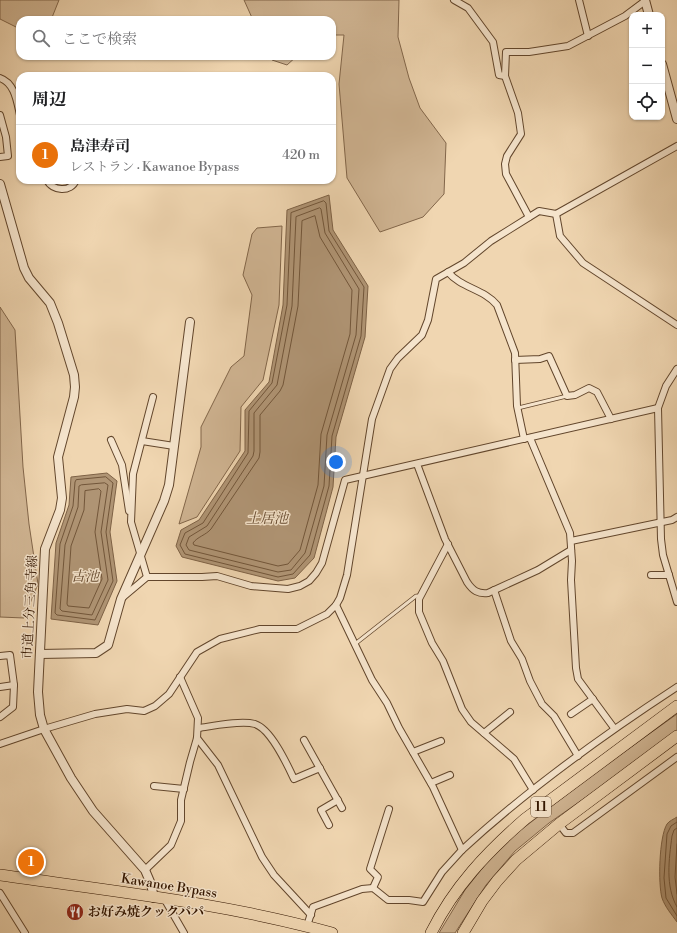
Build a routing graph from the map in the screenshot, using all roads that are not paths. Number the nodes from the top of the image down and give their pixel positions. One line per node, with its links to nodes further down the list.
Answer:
1 (454, 0): 7 (street)
2 (579, 0): 5 (street)
3 (645, 1): 4 (street); 5 (street)
4 (648, 12)
5 (588, 36): 7 (street)
6 (665, 75): 11 (street)
7 (505, 76): 18 (street)
8 (0, 78): 9 (street)
9 (16, 102)
10 (0, 115): 13 (street)
11 (677, 119)
12 (677, 146): 17 (street)
13 (0, 157)
14 (0, 184): 51 (street, 市道上分三角寺線)
15 (49, 184): 16 (street)
16 (74, 184)
17 (556, 214): 18 (street); 21 (street)
18 (530, 217): 19 (street)
19 (448, 272): 22 (street); 34 (street)
20 (190, 322): 32 (street)
21 (677, 325)
22 (515, 360): 24 (street); 26 (street)
23 (677, 369): 27 (street)
24 (567, 396): 26 (lane); 28 (street)
25 (153, 397): 31 (street)
26 (518, 408): 29 (street)
27 (658, 408): 28 (street); 37 (street)
28 (611, 419): 29 (street)
29 (527, 438): 33 (street); 38 (street)
30 (111, 440): 36 (street)
31 (142, 441): 32 (street); 36 (street)
32 (174, 446): 41 (street)
33 (417, 464): 34 (street); 39 (street)
34 (363, 476): 44 (street); 49 (street)
35 (677, 517): 37 (street)
36 (131, 522): 41 (street)
37 (660, 523): 38 (street); 43 (street)
38 (571, 541): 40 (street)
39 (448, 544): 45 (street); 46 (street)
40 (571, 550): 45 (street); 57 (street)
41 (140, 554): 44 (street); 47 (street)
42 (651, 575): 43 (street)
43 (669, 575): 48 (street)
44 (147, 578): 47 (street)
45 (494, 590): 72 (street)
46 (420, 596): 50 (lane); 65 (street)
47 (121, 599): 51 (street)
48 (677, 602)
49 (336, 605): 50 (street); 53 (street)
50 (355, 644): 71 (street)
51 (40, 654): 64 (street, 市道上分三角寺線)
52 (0, 656): 54 (street)
53 (180, 677): 62 (street); 64 (street)
54 (14, 685): 55 (street); 61 (street)
55 (0, 687)
56 (677, 687): 63 (street)
57 (593, 700): 60 (street); 63 (street)
58 (677, 706): 96 (highway, 11)
59 (510, 712): 65 (street)
60 (571, 714)
61 (0, 718)
62 (199, 728): 67 (street); 74 (street)
63 (614, 728): 72 (street)
64 (44, 729): 70 (street); 86 (street, 市道上分三角寺線)
65 (484, 733): 79 (street)
66 (677, 736): 83 (highway, 11)
67 (197, 738): 78 (street); 91 (street)
68 (304, 740): 74 (street)
69 (440, 741): 71 (street)
70 (0, 744)
71 (413, 752): 76 (street)
72 (578, 756): 79 (street)
73 (677, 757): 83 (street)
74 (320, 768): 80 (street)
75 (450, 775): 76 (street)
76 (430, 783): 85 (street)
77 (154, 786): 78 (street)
78 (184, 789): 86 (street)
79 (533, 790): 85 (street)
80 (338, 800): 81 (street); 84 (street)
81 (342, 808)
82 (389, 809): 88 (street)
83 (559, 824): 97 (highway, 11)
84 (329, 825)
85 (462, 850): 88 (street)
86 (145, 870): 90 (street, 市道上分三角寺線)
87 (0, 875): 90 (highway, Kawanoe Bypass)
88 (373, 888): 91 (street)
89 (0, 893): 93 (street)
90 (159, 899): 92 (highway, Kawanoe Bypass); 94 (street)
91 (311, 915): 92 (street)
92 (307, 926): 95 (highway, Kawanoe Bypass)
93 (25, 933)
94 (184, 933)
95 (332, 933)
96 (431, 933)
97 (463, 933)

